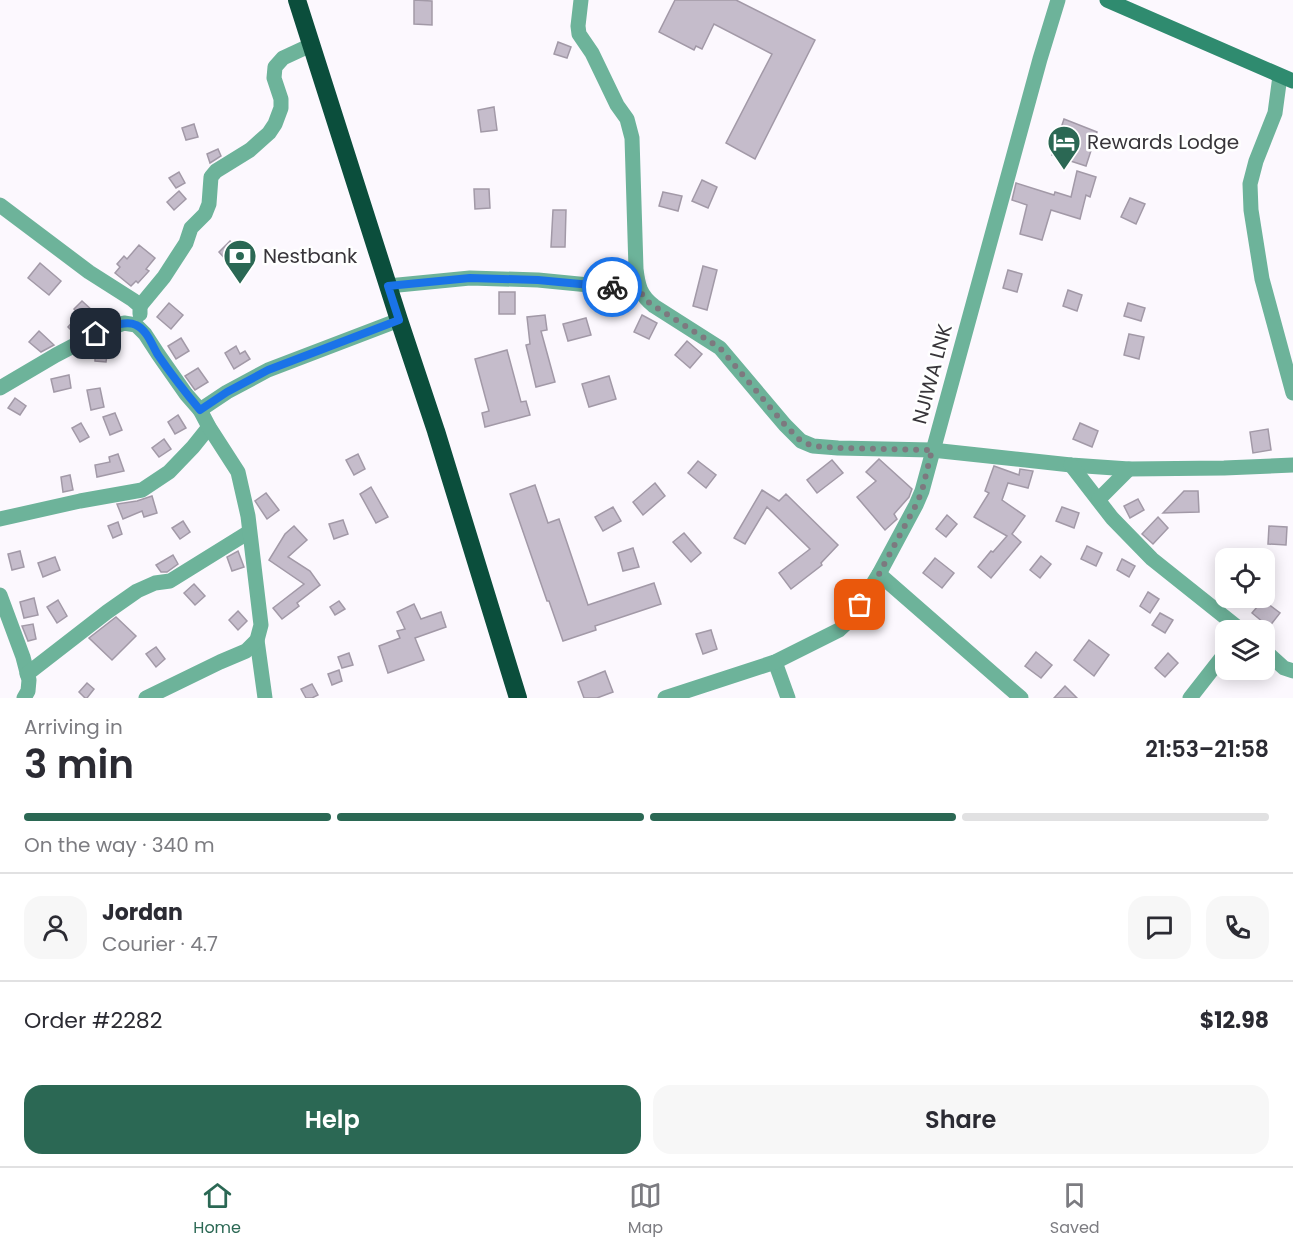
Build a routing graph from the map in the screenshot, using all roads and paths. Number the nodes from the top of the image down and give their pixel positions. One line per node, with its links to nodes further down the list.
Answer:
1 (297, 0): 5 (highway)
2 (581, 0): 9 (street)
3 (1058, 0): 17 (street, NJIWA LNK)
4 (1107, 0): 6 (main road)
5 (311, 45): 8 (highway); 10 (street)
6 (1287, 79): 14 (street)
7 (0, 205): 10 (street)
8 (388, 286): 9 (street); 11 (highway)
9 (639, 290): 17 (street)
10 (140, 306): 12 (street)
11 (399, 320): 15 (street); 36 (highway)
12 (136, 325): 13 (street); 15 (street)
13 (0, 388)
14 (1293, 393)
15 (200, 410): 16 (street)
16 (209, 427): 22 (street); 23 (street)
17 (932, 450): 18 (street); 24 (street, NJIWA LNK)
18 (1071, 465): 20 (street); 21 (street)
19 (1293, 465): 20 (street)
20 (1129, 469): 21 (street)
21 (1099, 499): 26 (street)
22 (0, 519)
23 (249, 532): 27 (street); 32 (street)
24 (879, 574): 29 (street, NJIWA LNK); 39 (street)
25 (0, 595): 32 (street)
26 (1228, 620)
27 (258, 640): 34 (street); 35 (street)
28 (1275, 660): 31 (street)
29 (775, 662): 37 (street, NJIWA LNK); 38 (street)
30 (1215, 666): 40 (street)
31 (1293, 670)
32 (27, 674): 33 (street)
33 (24, 698)
34 (146, 698)
35 (265, 698)
36 (518, 698)
37 (665, 698)
38 (788, 698)
39 (1021, 698)
40 (1190, 698)

